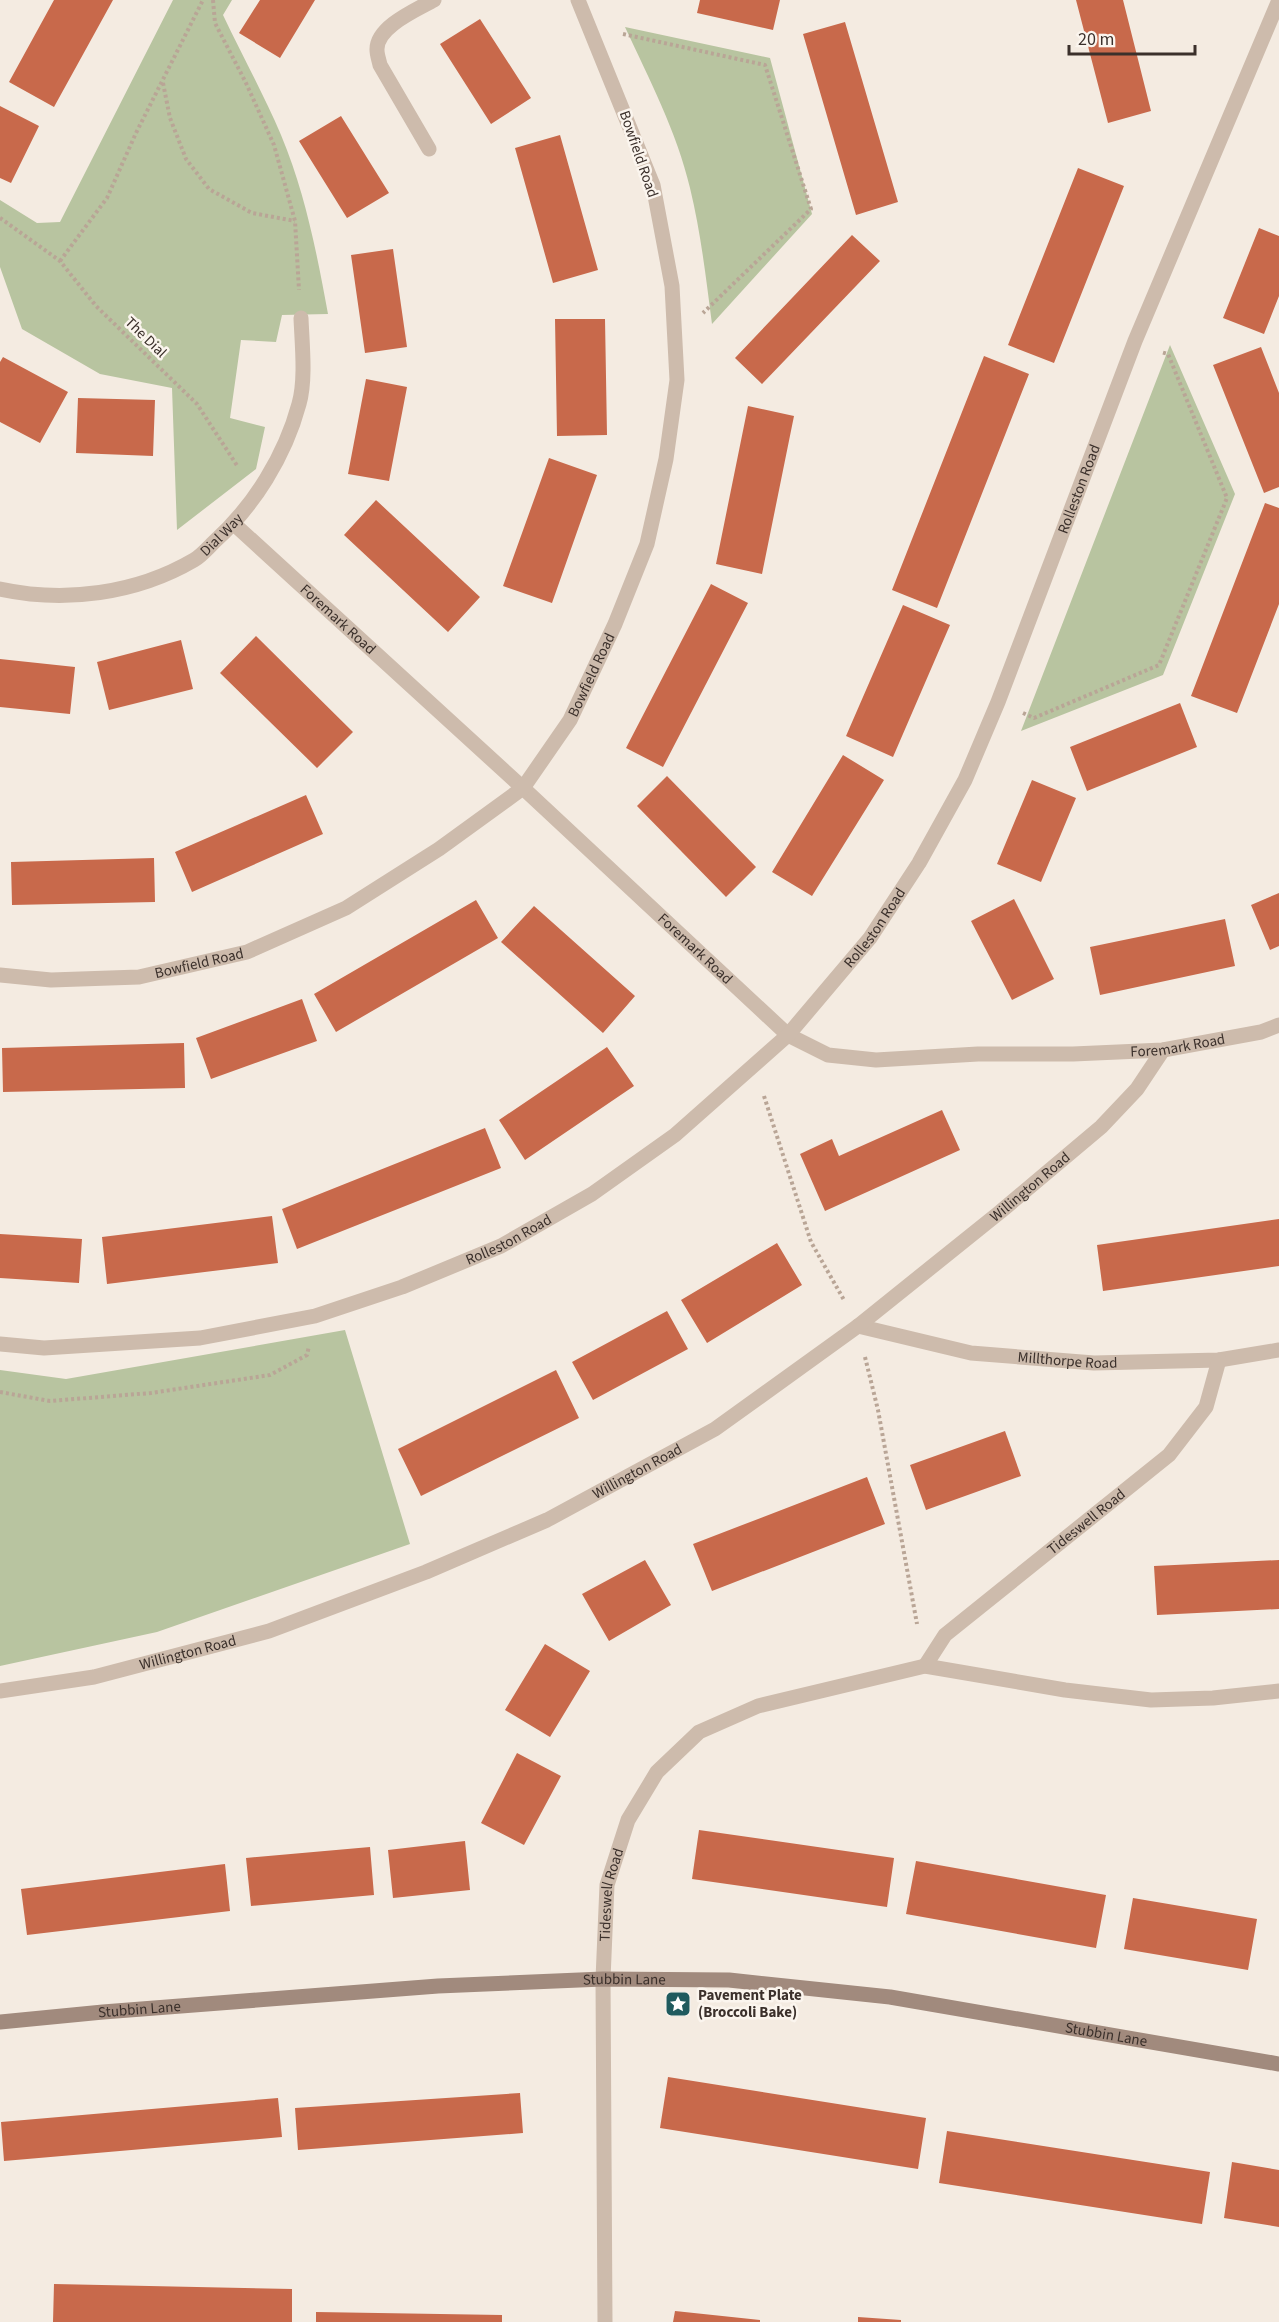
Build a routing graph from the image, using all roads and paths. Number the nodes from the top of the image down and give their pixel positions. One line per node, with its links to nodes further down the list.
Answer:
1 (204, 0): 7 (path)
2 (213, 0): 10 (path)
3 (434, 0): 8 (street)
4 (579, 0): 6 (street, Bowfield Road)
5 (1279, 0): 14 (street, Rolleston Road)
6 (589, 26): 13 (street, Bowfield Road); 13 (path)
7 (163, 83): 10 (path); 11 (path)
8 (429, 149)
9 (0, 218): 11 (path, The Dial)
10 (295, 221): 12 (path)
11 (60, 261): 15 (path, The Dial)
12 (301, 318): 15 (street, Dial Way)
13 (675, 340): 19 (street, Bowfield Road)
14 (1135, 341): 18 (street, Rolleston Road); 18 (path)
15 (256, 493): 16 (street, Dial Way)
16 (234, 524): 17 (street, Dial Way); 19 (street, Foremark Road)
17 (0, 589)
18 (998, 702): 22 (street, Rolleston Road)
19 (522, 788): 20 (street, Bowfield Road); 22 (street, Foremark Road)
20 (0, 975)
21 (1279, 1025): 23 (street, Foremark Road)
22 (788, 1035): 23 (street, Foremark Road); 24 (street, Rolleston Road)
23 (1163, 1050): 25 (street, Willington Road)
24 (315, 1316): 26 (street, Rolleston Road); 29 (path)
25 (858, 1326): 28 (street, Millthorpe Road); 31 (street, Willington Road)
26 (0, 1344)
27 (1279, 1350): 28 (street, Millthorpe Road)
28 (1219, 1360): 30 (street, Tideswell Road)
29 (0, 1392)
30 (925, 1666): 32 (street, Tideswell Road); 33 (street, Tideswell Road)
31 (0, 1691)
32 (1279, 1691)
33 (603, 1979): 34 (main road, Stubbin Lane); 35 (main road, Stubbin Lane); 36 (street, Tideswell Road)
34 (0, 2022)
35 (1279, 2064)
36 (605, 2322)

